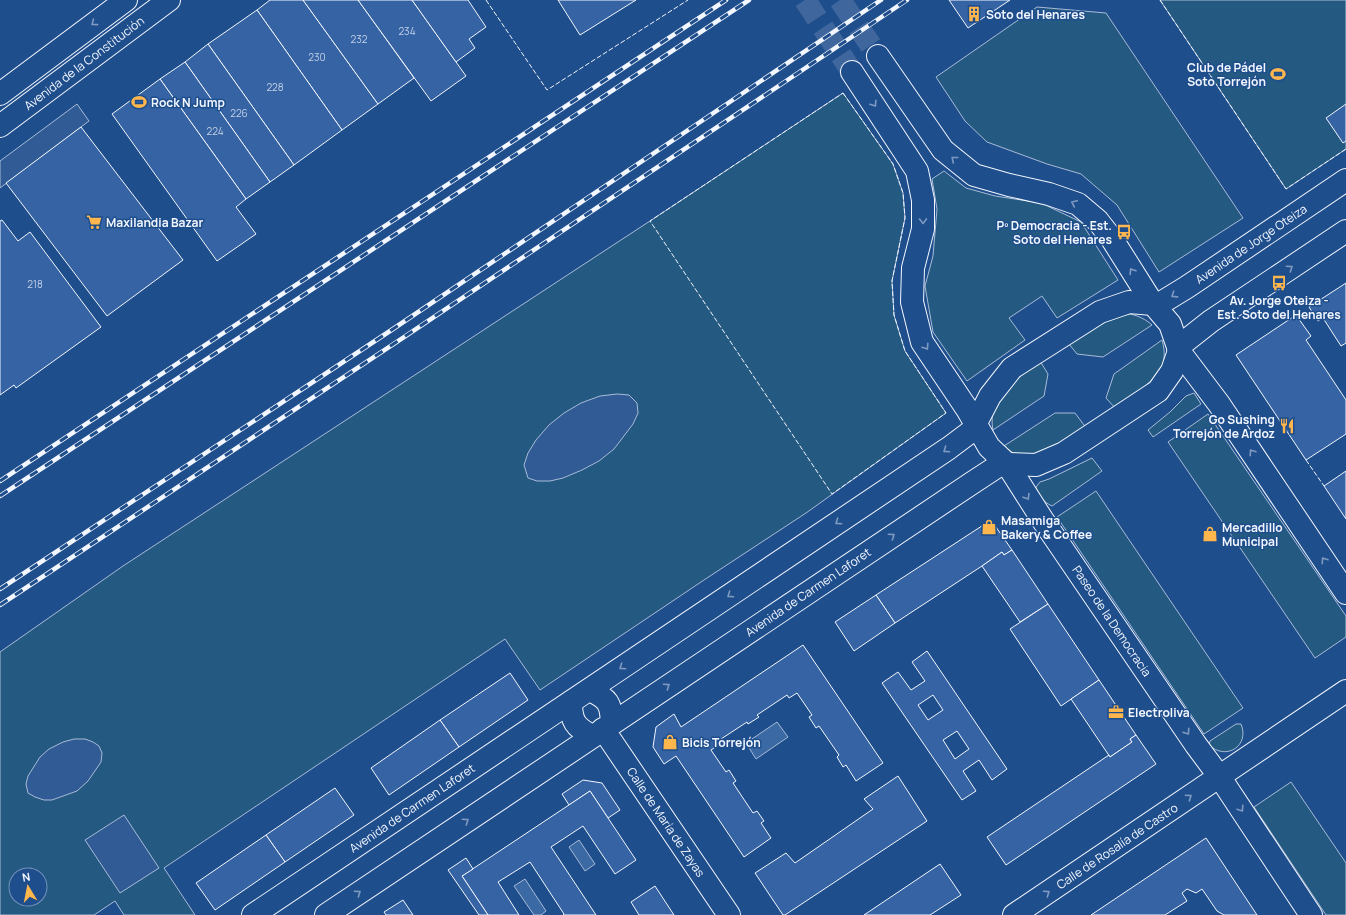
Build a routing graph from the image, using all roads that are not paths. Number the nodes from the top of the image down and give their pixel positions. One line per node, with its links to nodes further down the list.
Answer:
1 (126, 0): 5 (street, Avenida de la Constitución, one-way to 5)
2 (169, 0): 6 (street, Avenida de la Constitución)
3 (878, 56): 9 (street, one-way to 3)
4 (852, 72): 11 (street, Paseo de la Democracia, one-way to 11)
5 (0, 94)
6 (0, 126)
7 (1346, 180): 9 (street, Avenida de Jorge Oteiza, one-way to 9)
8 (1346, 231): 10 (street, one-way to 8)
9 (1154, 305): 10 (street); 11 (street)
10 (1178, 349): 12 (street); 13 (street, one-way to 10)
11 (977, 425): 12 (street, Paseo de la Democracia); 14 (street, Avenida de Carmen Laforet, one-way to 14)
12 (1005, 463): 17 (street, Avenida de Carmen Laforet, one-way to 12); 18 (street, Paseo de la Democracia, one-way to 18)
13 (1346, 592)
14 (590, 690): 16 (street, Avenida de Carmen Laforet); 17 (street)
15 (1346, 692): 18 (street)
16 (571, 702): 17 (street); 19 (street, Avenida de Carmen Laforet)
17 (602, 729): 20 (street, Avenida de Carmen Laforet, one-way to 17); 21 (street, Calle de María de Zayas)
18 (1219, 776): 22 (street, Calle de Rosalía de Castro, one-way to 18); 23 (street, Paseo de la Democracia, one-way to 23)
19 (253, 915)
20 (326, 915)
21 (729, 915)
22 (1014, 915)
23 (1311, 915)

